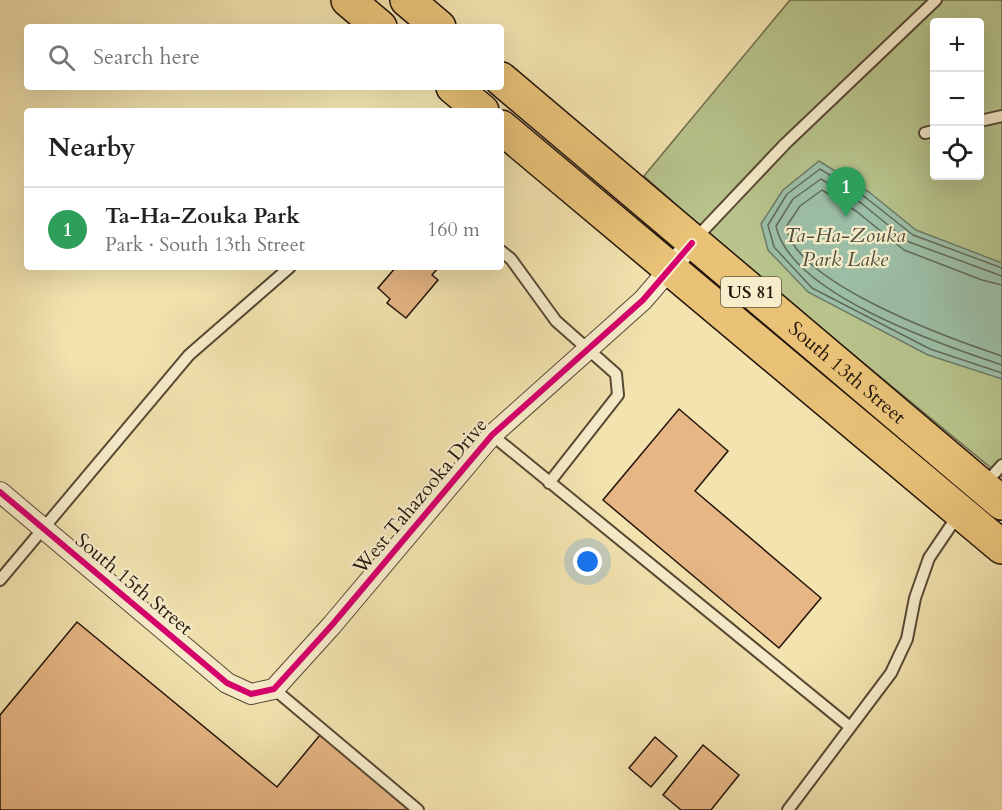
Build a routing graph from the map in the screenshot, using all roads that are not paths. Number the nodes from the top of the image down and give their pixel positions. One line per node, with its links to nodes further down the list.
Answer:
1 (348, 0): 4 (highway)
2 (407, 0): 5 (highway)
3 (936, 0): 12 (lane)
4 (376, 24)
5 (435, 24)
6 (504, 82): 12 (highway, South 13th Street / US 81)
7 (457, 90): 8 (highway)
8 (478, 108)
9 (1002, 116): 10 (lane)
10 (984, 120)
11 (504, 130): 14 (highway, South 13th Street / US 81)
12 (692, 243): 14 (street, West Tahazooka Drive); 20 (highway, South 13th Street / US 81)
13 (504, 253): 16 (lane)
14 (669, 268): 16 (street, West Tahazooka Drive); 20 (highway, South 13th Street / US 81)
15 (287, 270): 21 (lane)
16 (587, 349): 17 (street, West Tahazooka Drive); 18 (lane)
17 (492, 435): 18 (lane); 24 (street, West Tahazooka Drive)
18 (549, 483): 25 (lane)
19 (0, 492): 21 (street, South 15th Street)
20 (982, 494): 22 (highway, South 13th Street / US 81); 25 (lane)
21 (42, 528): 23 (lane); 24 (street, South 15th Street)
22 (1002, 547)
23 (0, 580)
24 (274, 689): 26 (lane)
25 (850, 727): 27 (lane)
26 (418, 810)
27 (788, 810)

